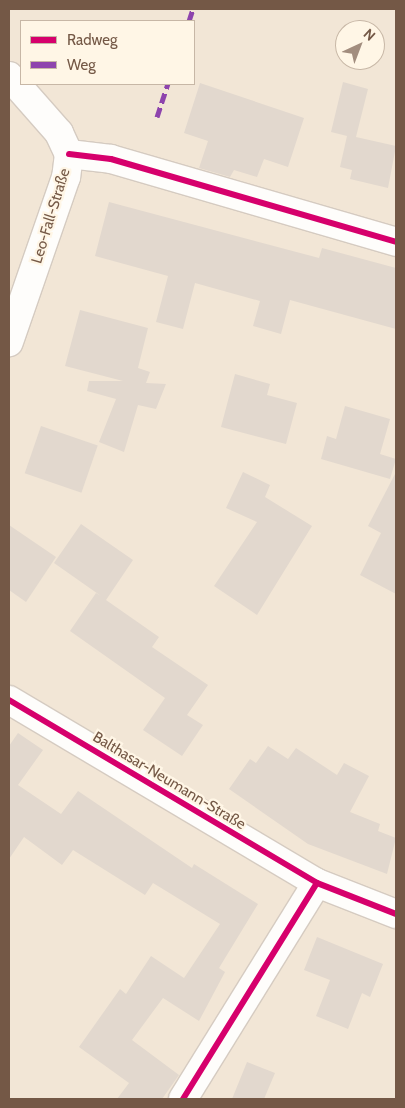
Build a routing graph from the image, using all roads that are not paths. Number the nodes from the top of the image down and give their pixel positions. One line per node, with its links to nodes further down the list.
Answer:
1 (9, 76): 2 (street, Leo-Fall-Straße)
2 (69, 154): 3 (street); 4 (street, Leo-Fall-Straße)
3 (396, 242)
4 (9, 342)
5 (9, 700): 6 (street, Balthasar-Neumann-Straße)
6 (317, 883): 7 (street, Balthasar-Neumann-Straße); 8 (street)
7 (396, 914)
8 (183, 1099)

